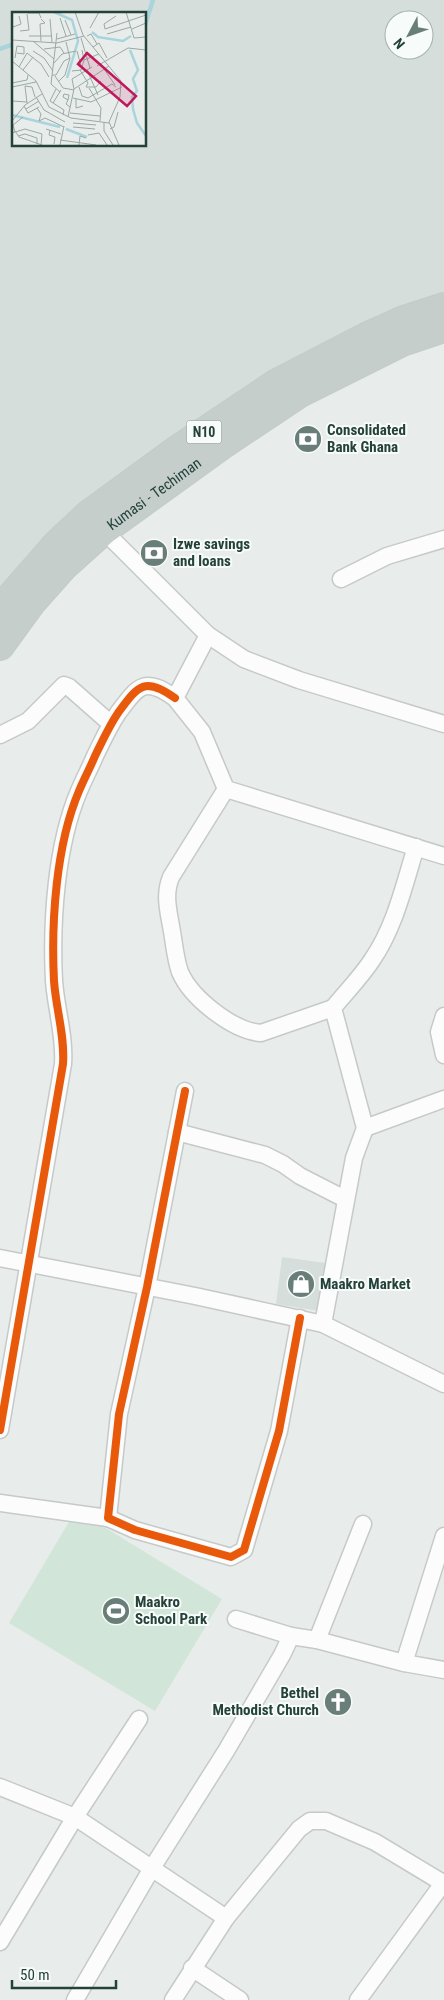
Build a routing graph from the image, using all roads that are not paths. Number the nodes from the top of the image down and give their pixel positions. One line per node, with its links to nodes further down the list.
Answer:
1 (444, 307): 3 (highway, N10)
2 (444, 328): 3 (highway, Kumasi - Techiman / N10)
3 (96, 523): 6 (highway, N10); 7 (street); 8 (highway, Kumasi - Techiman / N10)
4 (444, 538): 5 (street)
5 (341, 579)
6 (0, 609)
7 (208, 635): 9 (street); 11 (street)
8 (0, 646)
9 (175, 698): 10 (street); 13 (street)
10 (111, 724): 12 (street); 25 (street)
11 (444, 724)
12 (0, 735)
13 (226, 789): 14 (street); 16 (street)
14 (416, 848): 15 (street); 16 (street)
15 (444, 856)
16 (333, 1008): 21 (street)
17 (444, 1016): 18 (street)
18 (444, 1055)
19 (185, 1090): 22 (street)
20 (444, 1099): 21 (street)
21 (366, 1128): 23 (street)
22 (177, 1132): 23 (street); 26 (street)
23 (345, 1199): 28 (street)
24 (0, 1258): 25 (street)
25 (28, 1263): 26 (street); 30 (street)
26 (147, 1287): 27 (street); 32 (street)
27 (300, 1318): 28 (street); 32 (street)
28 (323, 1324): 29 (street)
29 (444, 1384)
30 (0, 1430)
31 (0, 1503): 32 (street)
32 (108, 1518)
33 (364, 1524): 37 (street)
34 (444, 1536): 38 (street)
35 (236, 1619): 36 (street)
36 (291, 1636): 37 (street); 43 (street)
37 (317, 1640): 38 (street)
38 (404, 1663): 39 (street)
39 (444, 1670)
40 (139, 1719): 42 (street)
41 (0, 1788): 42 (street)
42 (75, 1817): 43 (street); 46 (street)
43 (152, 1868): 45 (street); 48 (street)
44 (444, 1882): 45 (street); 51 (street)
45 (226, 1918): 47 (street)
46 (0, 1942)
47 (192, 1968): 49 (street); 50 (street)
48 (75, 2000)
49 (173, 2000)
50 (240, 2000)
51 (358, 2000)

